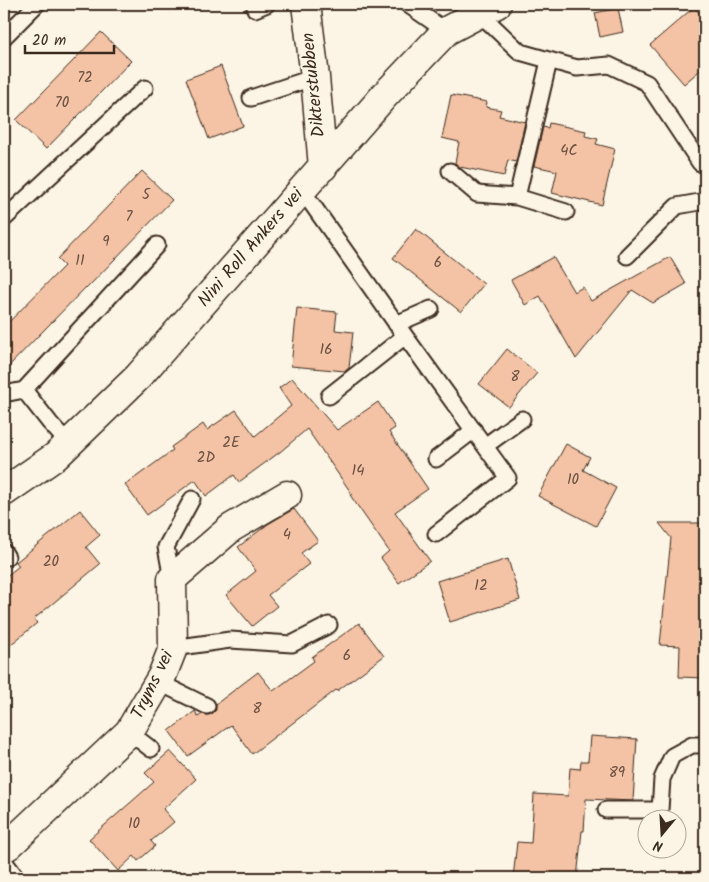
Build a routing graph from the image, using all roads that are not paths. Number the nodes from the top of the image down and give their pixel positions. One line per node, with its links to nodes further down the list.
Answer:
1 (37, 4): 6 (lane)
2 (306, 4): 8 (street, Dikterstubben)
3 (407, 4): 5 (lane)
4 (488, 8): 5 (street, Nini Roll Ankers vei); 7 (lane)
5 (446, 31): 12 (street, Nini Roll Ankers vei)
6 (4, 37)
7 (549, 61): 11 (lane); 15 (lane)
8 (315, 77): 10 (lane); 12 (street, Dikterstubben)
9 (145, 88): 18 (lane)
10 (251, 98)
11 (700, 163)
12 (323, 167): 14 (street, Nini Roll Ankers vei)
13 (450, 171): 15 (lane)
14 (302, 190): 22 (lane); 28 (street, Nini Roll Ankers vei)
15 (517, 197): 17 (lane)
16 (705, 201): 20 (lane)
17 (566, 212)
18 (4, 219)
19 (157, 244): 23 (lane)
20 (627, 256)
21 (431, 309): 22 (lane)
22 (400, 330): 25 (lane); 27 (lane)
23 (24, 390): 24 (lane); 28 (lane)
24 (4, 394)
25 (329, 396)
26 (522, 419): 29 (lane)
27 (474, 430): 29 (lane); 30 (lane)
28 (69, 444): 31 (street, Nini Roll Ankers vei)
29 (485, 446): 34 (lane)
30 (436, 459)
31 (4, 492)
32 (287, 495): 35 (street)
33 (192, 499): 35 (lane)
34 (436, 534)
35 (172, 579): 37 (street, Tryms vei)
36 (329, 625): 37 (lane)
37 (173, 648): 38 (street, Tryms vei)
38 (158, 682): 39 (lane); 40 (street, Tryms vei)
39 (208, 706)
40 (129, 732): 42 (lane); 44 (street, Tryms vei)
41 (705, 745): 43 (lane)
42 (151, 749)
43 (606, 810)
44 (4, 848)
45 (4, 861): 46 (lane)
46 (17, 878)

